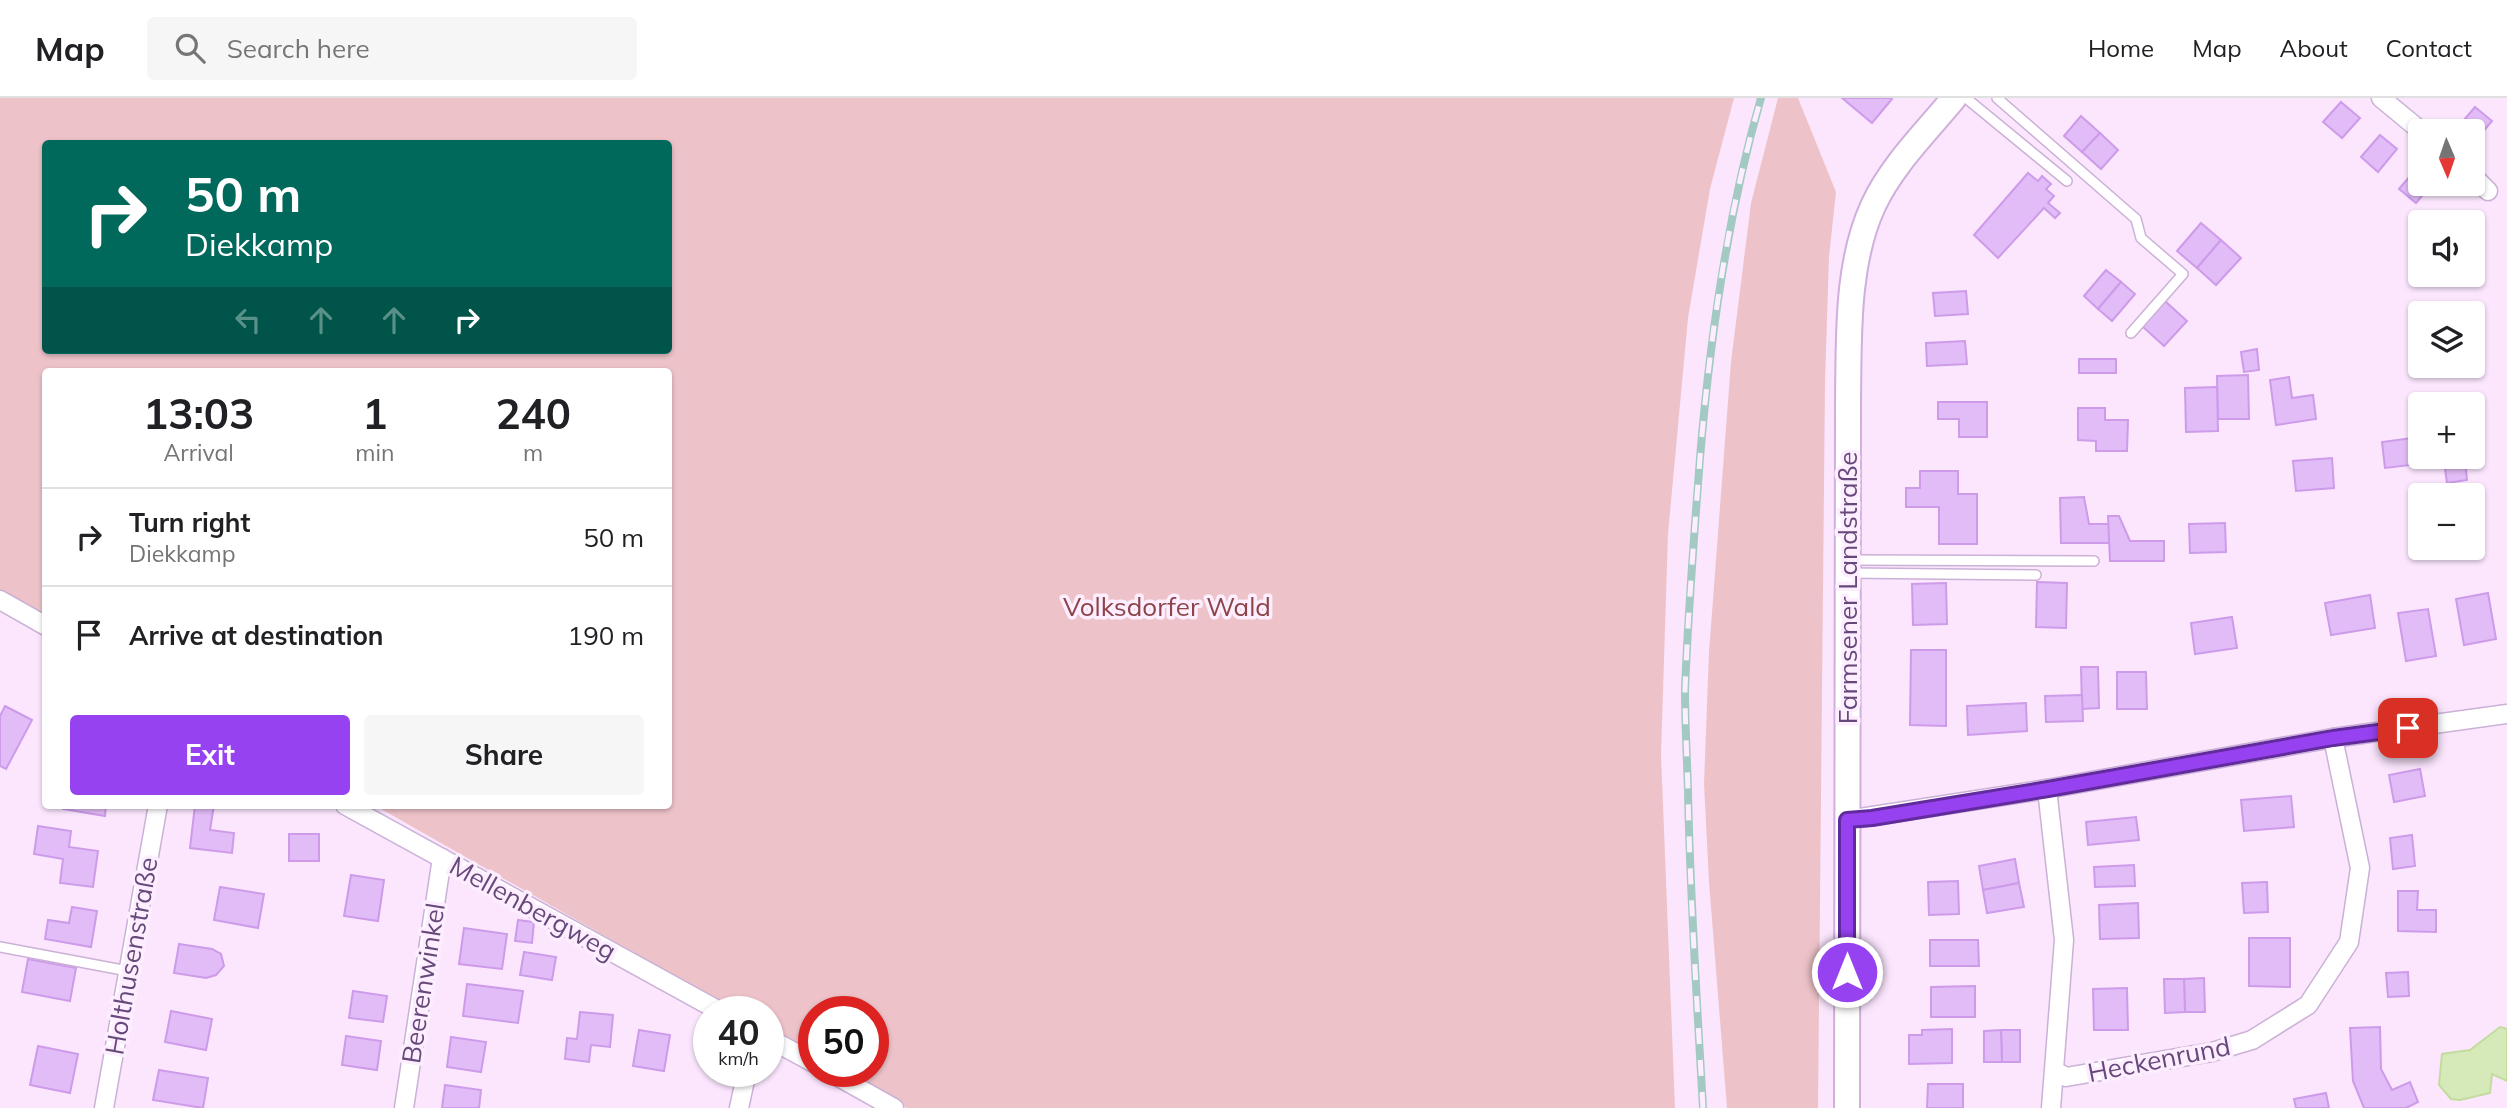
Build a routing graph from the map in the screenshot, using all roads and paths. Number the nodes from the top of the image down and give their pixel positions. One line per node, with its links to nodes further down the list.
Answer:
1 (1954, 98): 11 (main road, Farmsener Landstraße)
2 (1966, 98): 6 (lane)
3 (1997, 98): 9 (lane)
4 (2381, 98): 5 (street)
5 (2408, 120)
6 (2067, 181)
7 (2485, 188): 8 (street)
8 (2488, 191)
9 (2131, 333)
10 (2094, 561): 11 (lane)
11 (1847, 567): 12 (lane); 20 (main road, Farmsener Landstraße)
12 (2036, 575)
13 (0, 600): 14 (street)
14 (42, 624)
15 (2507, 714): 16 (street)
16 (2333, 738): 17 (street); 25 (street, Heckenrund)
17 (2048, 789): 20 (street); 25 (street, Heckenrund)
18 (157, 809): 23 (street, Holthusenstraße)
19 (352, 809): 21 (street, Mellenbergweg)
20 (1847, 820): 32 (main road, Farmsener Landstraße)
21 (442, 858): 24 (street, Mellenbergweg); 29 (street, Beerenwinkel)
22 (0, 947): 23 (lane)
23 (128, 971): 28 (street, Holthusenstraße)
24 (693, 997)
25 (2055, 1071): 33 (street, Heckenrund)
26 (744, 1087): 30 (street)
27 (857, 1087): 31 (street)
28 (104, 1108)
29 (404, 1108)
30 (739, 1108)
31 (894, 1108)
32 (1847, 1108)
33 (2051, 1108)

